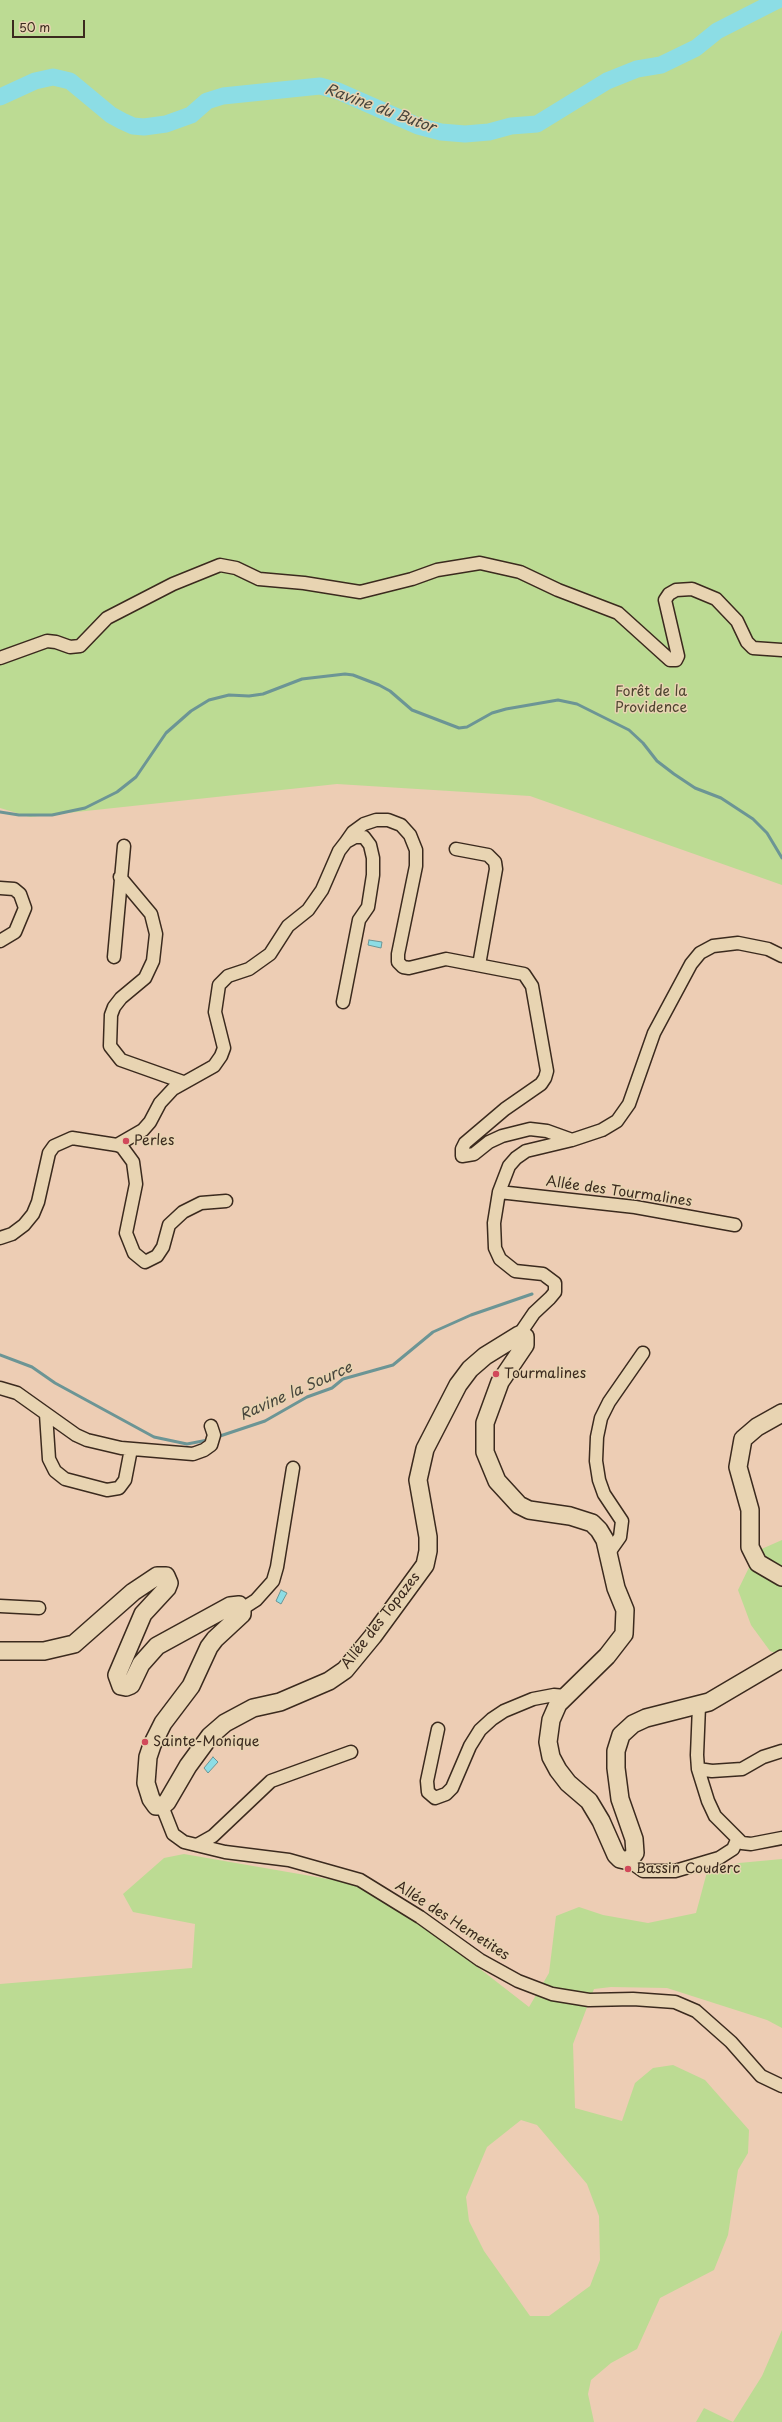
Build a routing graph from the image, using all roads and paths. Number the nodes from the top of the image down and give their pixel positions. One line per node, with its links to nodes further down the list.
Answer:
1 (782, 650): 2 (street)
2 (0, 658)
3 (346, 842): 11 (street); 12 (street); 13 (street)
4 (124, 846): 6 (street)
5 (456, 850): 11 (street)
6 (120, 877): 10 (street); 13 (street)
7 (0, 888): 8 (street)
8 (0, 941)
9 (782, 956): 14 (street)
10 (114, 957)
11 (479, 966): 14 (street)
12 (343, 1002)
13 (183, 1082): 15 (street)
14 (572, 1140): 16 (street)
15 (117, 1145): 17 (street); 19 (street)
16 (499, 1192): 18 (street, Allée des Tourmalines); 20 (street)
17 (226, 1202)
18 (735, 1225)
19 (0, 1238)
20 (519, 1335): 28 (main road); 41 (main road, Allée des Topazes)
21 (643, 1353): 28 (street)
22 (0, 1388): 24 (street)
23 (782, 1413): 29 (main road)
24 (46, 1414): 26 (street); 26 (street)
25 (211, 1426): 26 (street)
26 (131, 1449)
27 (293, 1468): 32 (street)
28 (608, 1554): 35 (main road)
29 (782, 1577)
30 (0, 1606): 31 (street)
31 (39, 1608)
32 (242, 1609): 33 (main road); 41 (main road)
33 (0, 1650)
34 (782, 1659): 36 (main road)
35 (565, 1696): 37 (street); 45 (main road)
36 (699, 1706): 40 (street); 45 (main road)
37 (438, 1729)
38 (782, 1751): 40 (street)
39 (351, 1752): 44 (street)
40 (698, 1769): 43 (street)
41 (162, 1806): 44 (street, Allée des Hemetites)
42 (782, 1838): 43 (street)
43 (737, 1840): 45 (street)
44 (197, 1845): 46 (street, Allée des Hemetites)
45 (629, 1861)
46 (782, 2086)

